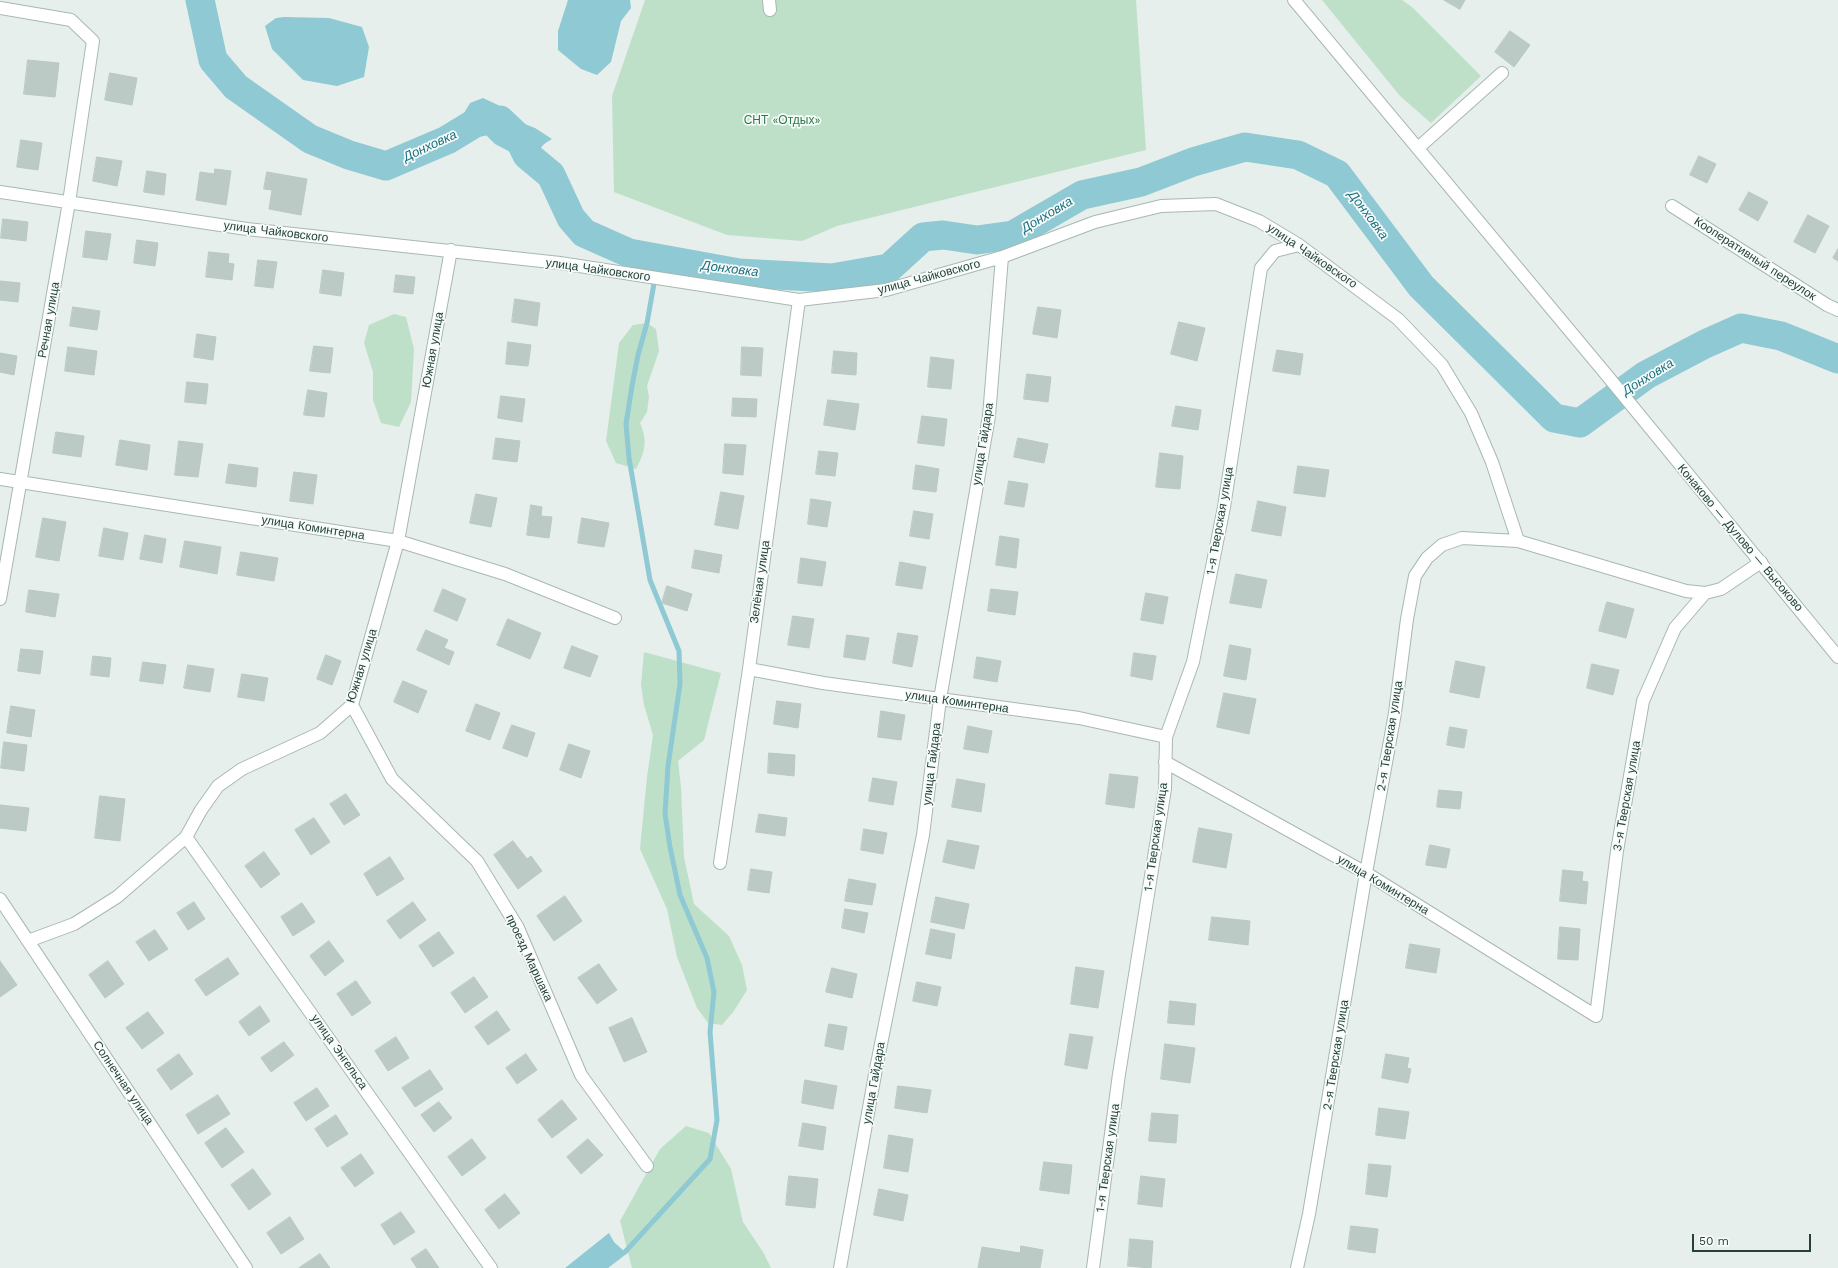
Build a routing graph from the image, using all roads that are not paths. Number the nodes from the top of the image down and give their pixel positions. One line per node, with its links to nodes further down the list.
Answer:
1 (1294, 0): 4 (street, Конаково — Дулово — Высоково)
2 (0, 8): 6 (street, Речная улица)
3 (1502, 73): 4 (street)
4 (1418, 148): 17 (street, Конаково — Дулово — Высоково)
5 (0, 192): 6 (street, улица Чайковского)
6 (69, 202): 9 (street, улица Чайковского); 14 (street, Речная улица)
7 (1672, 206): 12 (street, Кооперативный переулок)
8 (1299, 245): 10 (street, улица Чайковского); 16 (street, улица Чайковского); 25 (street, 1-я Тверская улица)
9 (451, 250): 11 (street, улица Чайковского); 15 (street, Южная улица)
10 (1002, 257): 11 (street, улица Чайковского); 23 (street, улица Гайдара)
11 (799, 300): 22 (street, Зелёная улица)
12 (1838, 310)
13 (0, 479): 14 (street, улица Коминтерна)
14 (20, 482): 15 (street, улица Коминтерна); 19 (street, Речная улица)
15 (398, 541): 20 (street, улица Коминтерна); 24 (street, Южная улица)
16 (1518, 541): 18 (street, 2-я Тверская улица); 29 (street, 2-я Тверская улица)
17 (1761, 562): 18 (street, 2-я Тверская улица); 21 (street, Конаково — Дулово — Высоково)
18 (1705, 593): 32 (street, 3-я Тверская улица)
19 (0, 599)
20 (615, 618)
21 (1838, 657)
22 (749, 669): 23 (street, улица Коминтерна); 28 (street, Зелёная улица)
23 (940, 699): 25 (street, улица Коминтерна); 36 (street, улица Гайдара)
24 (352, 705): 27 (street, Южная улица); 33 (street, проезд Маршака)
25 (1166, 737): 26 (street, 1-я Тверская улица)
26 (1165, 762): 29 (street, улица Коминтерна); 37 (street, 1-я Тверская улица)
27 (186, 837): 31 (street, Южная улица); 35 (street, улица Энгельса)
28 (720, 863)
29 (1366, 873): 32 (street, улица Коминтерна); 38 (street, 2-я Тверская улица)
30 (0, 899): 31 (street, Солнечная улица)
31 (28, 941): 34 (street, Солнечная улица)
32 (1596, 1016)
33 (647, 1166)
34 (246, 1268)
35 (491, 1268)
36 (840, 1268)
37 (1093, 1268)
38 (1297, 1268)

